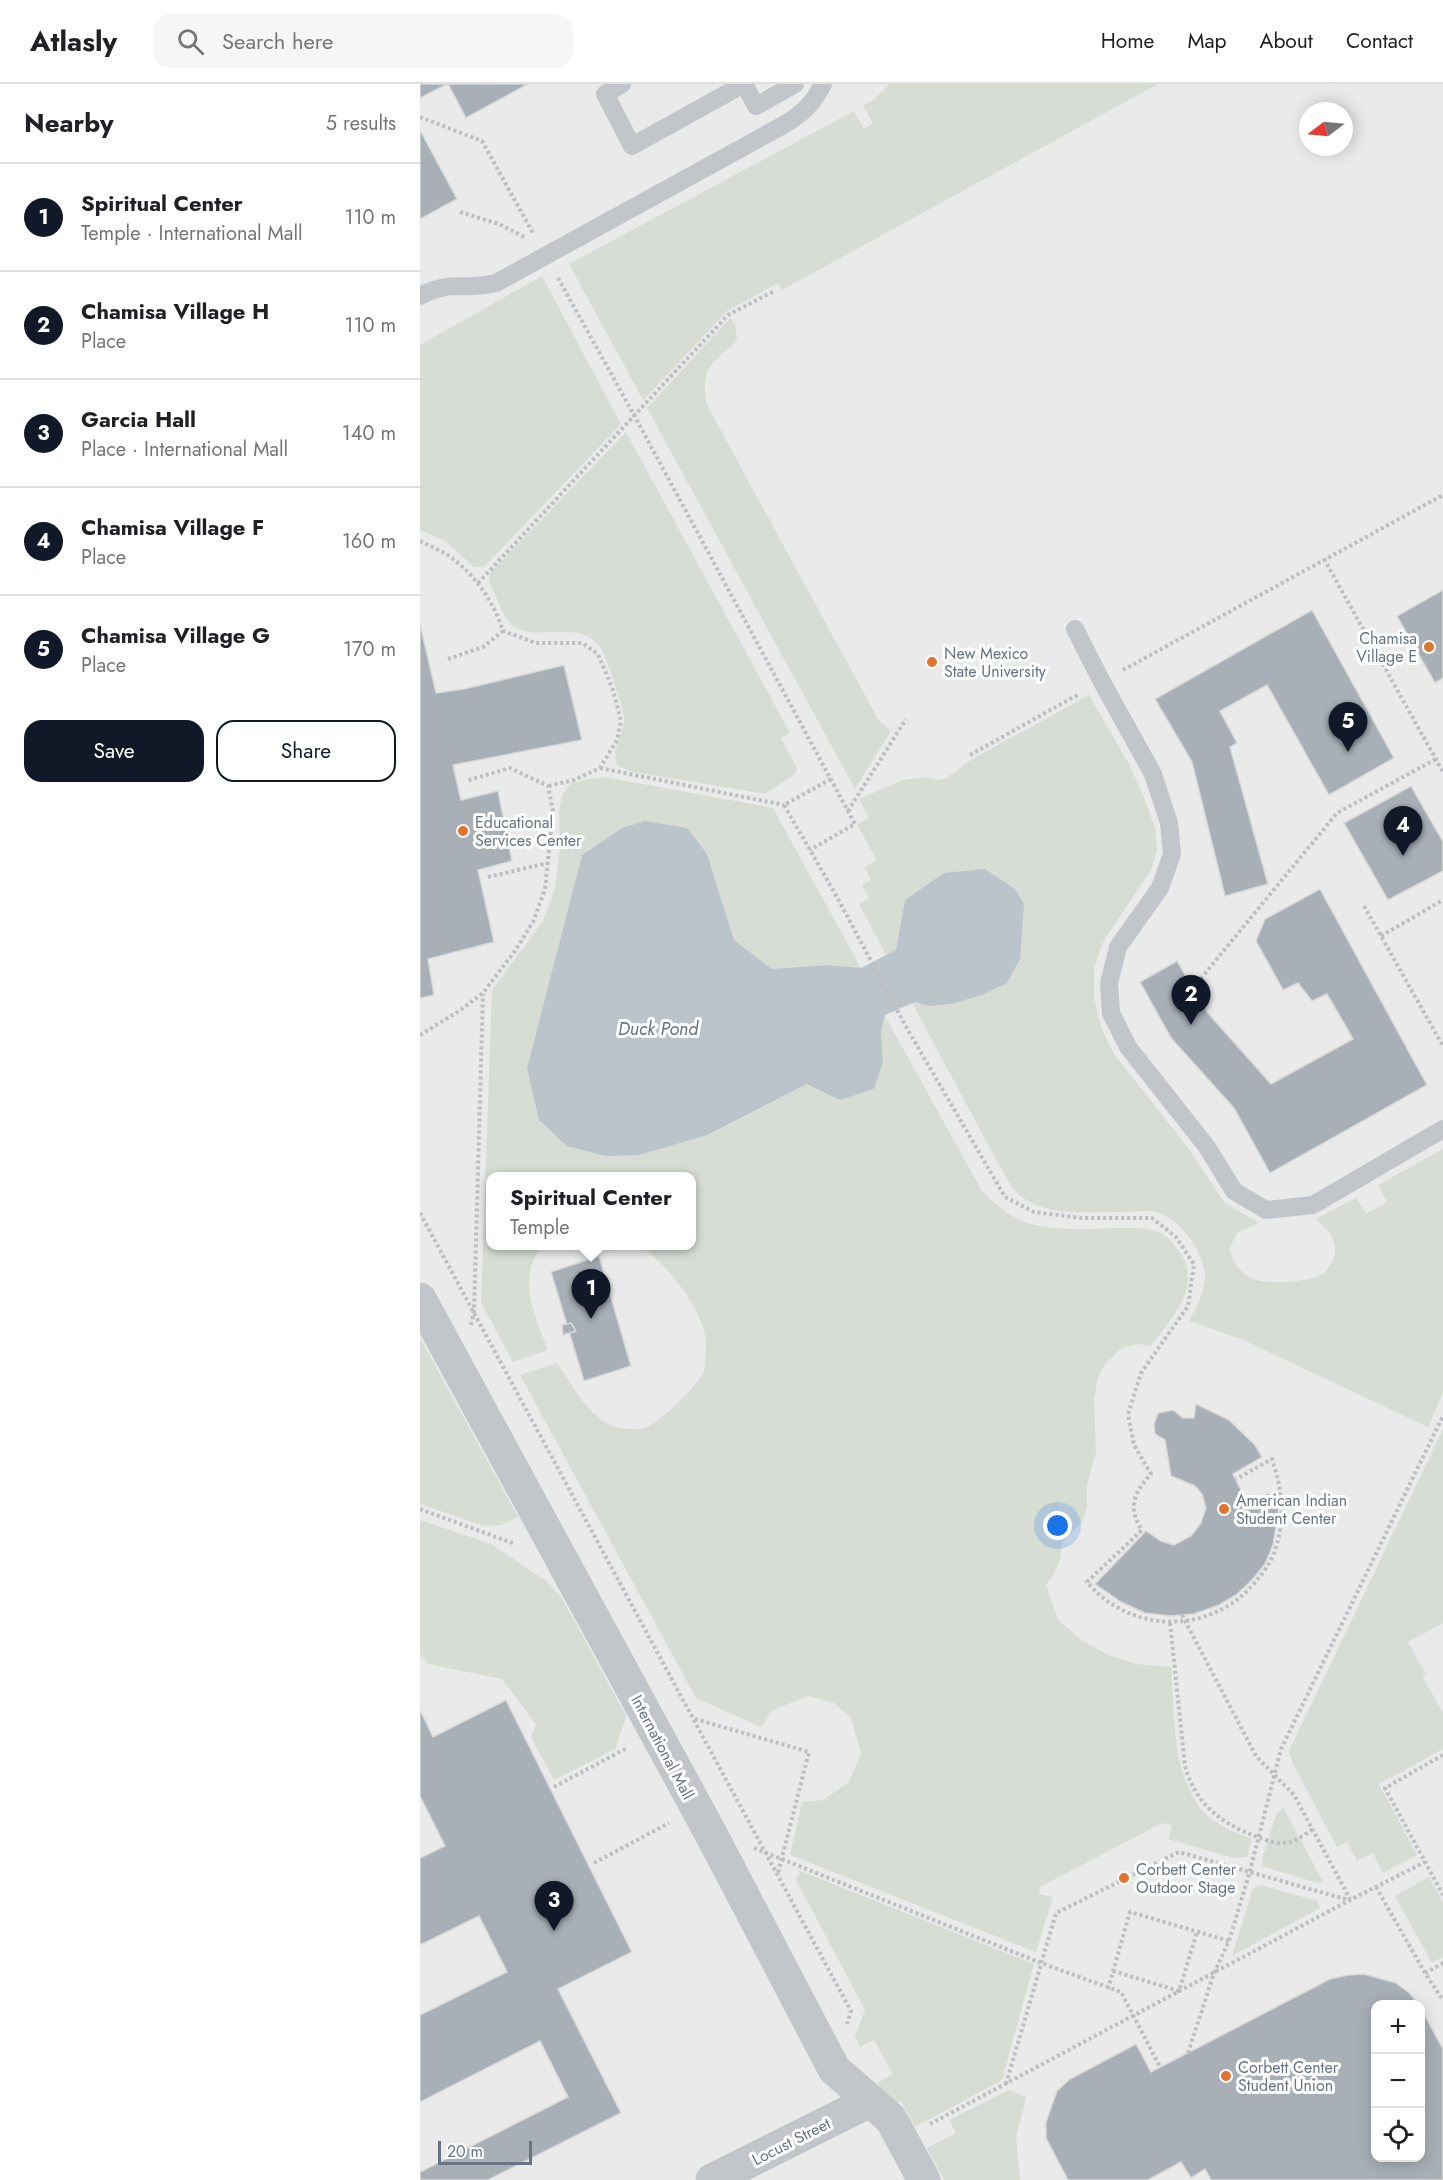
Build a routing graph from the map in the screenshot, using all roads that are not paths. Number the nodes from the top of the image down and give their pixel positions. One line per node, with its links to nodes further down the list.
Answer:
1 (622, 84): 2 (lane)
2 (744, 84): 3 (lane)
3 (795, 84)
4 (823, 84): 5 (lane)
5 (420, 296)
6 (1075, 630): 7 (lane)
7 (1443, 1129)
8 (420, 1299): 9 (street, International Mall)
9 (870, 2101): 10 (street, Locust Street); 11 (street, International Mall)
10 (712, 2180)
11 (924, 2180)

